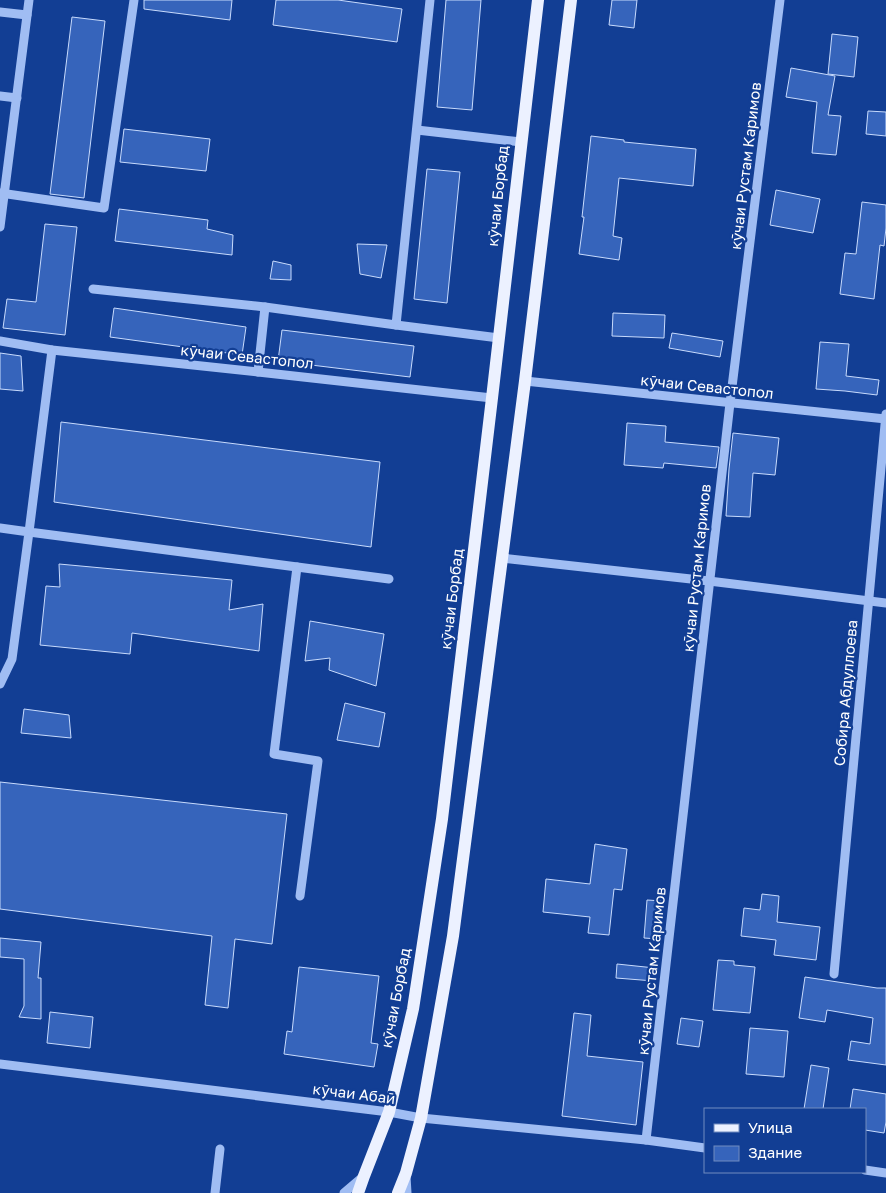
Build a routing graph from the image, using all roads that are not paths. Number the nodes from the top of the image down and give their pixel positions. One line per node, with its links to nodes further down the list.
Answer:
1 (29, 0): 8 (street)
2 (134, 0): 13 (street)
3 (430, 0): 11 (street)
4 (538, 0): 12 (main road, кӯчаи Борбад)
5 (571, 0): 22 (main road)
6 (780, 0): 24 (street, кӯчаи Рустам Каримов)
7 (0, 12): 8 (street)
8 (28, 15): 10 (street)
9 (0, 96): 10 (street)
10 (17, 98): 13 (street)
11 (417, 130): 12 (street); 17 (street)
12 (521, 142): 18 (main road, кӯчаи Борбад)
13 (2, 193): 14 (street)
14 (0, 227)
15 (93, 289): 16 (street)
16 (265, 307): 17 (street); 21 (street)
17 (396, 326): 18 (street)
18 (499, 338): 23 (main road, кӯчаи Борбад)
19 (0, 341): 20 (street, кӯчаи Севастопол)
20 (52, 350): 21 (street, кӯчаи Севастопол); 27 (street)
21 (258, 372): 23 (street, кӯчаи Севастопол)
22 (525, 381): 24 (street, кӯчаи Севастопол); 28 (main road)
23 (492, 398): 38 (main road, кӯчаи Борбад)
24 (730, 403): 25 (street, кӯчаи Севастопол); 31 (street, кӯчаи Рустам Каримов)
25 (886, 417): 32 (street, Собира Абдуллоева)
26 (0, 528): 27 (street)
27 (29, 532): 29 (street); 34 (street)
28 (502, 558): 31 (street); 39 (main road)
29 (297, 567): 30 (street); 35 (street)
30 (389, 579)
31 (710, 581): 32 (street); 40 (street, кӯчаи Рустам Каримов)
32 (868, 600): 33 (street); 36 (street, Собира Абдуллоева)
33 (886, 603)
34 (0, 684)
35 (300, 896)
36 (834, 974)
37 (0, 1064): 38 (street, кӯчаи Абаӣ)
38 (389, 1112): 39 (street, кӯчаи Абаӣ); 46 (main road, кӯчаи Борбад)
39 (421, 1118): 40 (street, кӯчаи Абаӣ); 44 (main road)
40 (646, 1140): 41 (street, кӯчаи Абаӣ)
41 (704, 1148)
42 (220, 1149): 47 (street)
43 (866, 1170): 45 (street)
44 (406, 1173): 50 (main road); 51 (street)
45 (886, 1173)
46 (364, 1176): 48 (street); 49 (main road, кӯчаи Борбад)
47 (215, 1193)
48 (344, 1193)
49 (358, 1193)
50 (398, 1193)
51 (407, 1193)

